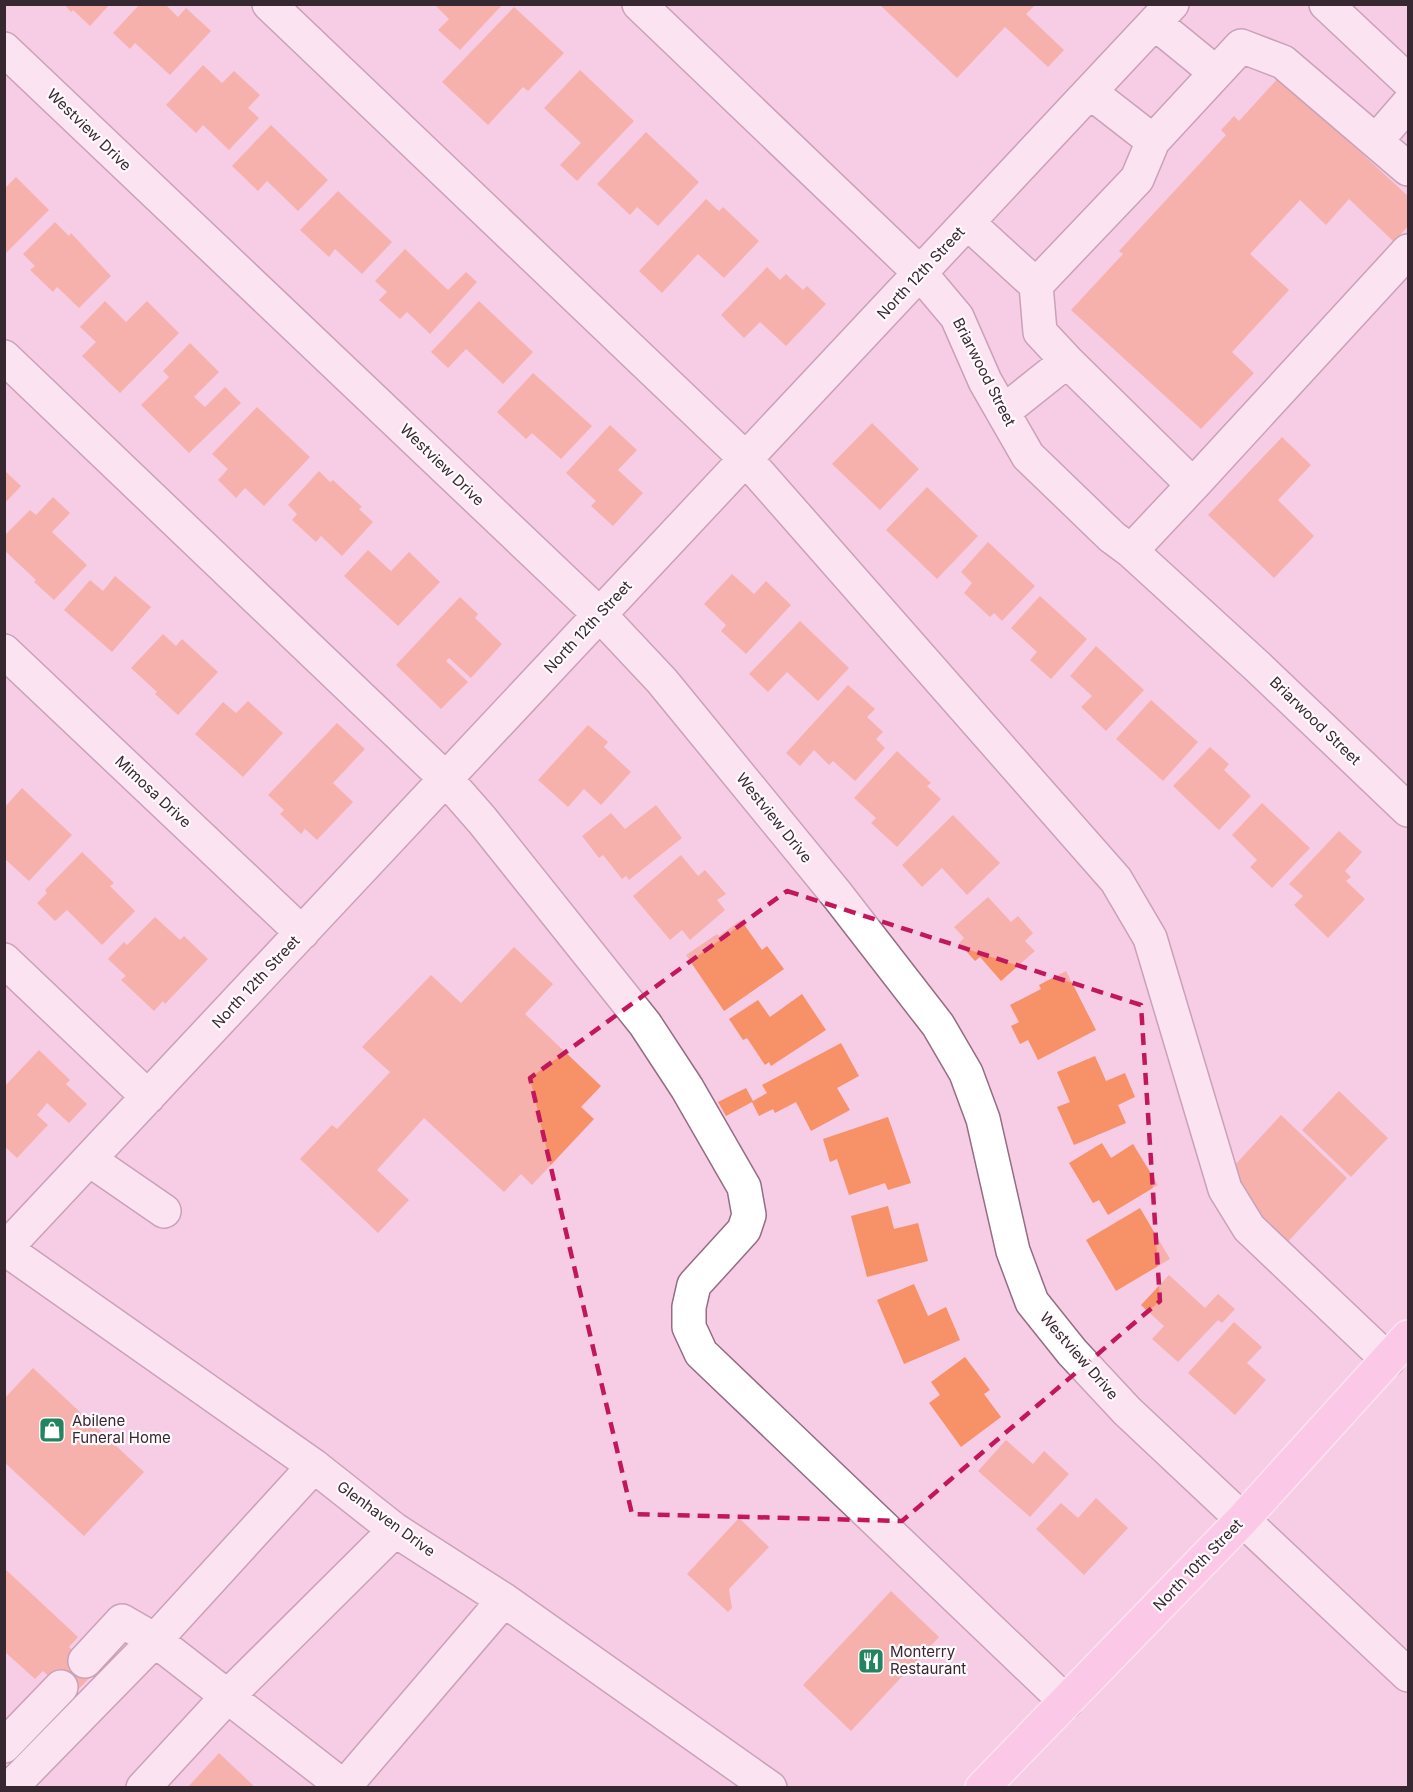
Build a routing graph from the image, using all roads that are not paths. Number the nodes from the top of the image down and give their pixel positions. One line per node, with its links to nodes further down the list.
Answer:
1 (269, 4): 20 (street)
2 (639, 4): 15 (street, Briarwood Street)
3 (1326, 4): 7 (street)
4 (1163, 14): 6 (street); 8 (street, North 12th Street)
5 (4, 49): 23 (street, Westview Drive)
6 (1215, 72): 10 (street); 11 (street)
7 (1408, 81)
8 (1090, 92): 10 (street); 13 (street, North 12th Street)
9 (1408, 104): 11 (street)
10 (1153, 141): 16 (street)
11 (1376, 141): 12 (street)
12 (1408, 169)
13 (968, 223): 15 (street, North 12th Street); 16 (street)
14 (1408, 251): 21 (street)
15 (920, 273): 19 (street, Briarwood Street); 20 (street, North 12th Street)
16 (1036, 285): 18 (street)
17 (4, 357): 25 (street)
18 (1067, 361): 19 (street); 21 (street)
19 (1003, 412): 22 (street, Briarwood Street)
20 (746, 459): 23 (street, North 12th Street); 33 (street)
21 (1193, 485): 22 (street)
22 (1131, 551): 26 (street, Briarwood Street)
23 (600, 615): 25 (street, North 12th Street); 35 (street, Westview Drive)
24 (4, 651): 27 (street, Mimosa Drive)
25 (446, 779): 27 (street, North 12th Street); 43 (street)
26 (1408, 810)
27 (302, 933): 29 (street, North 12th Street)
28 (4, 960): 29 (street)
29 (148, 1097): 30 (street, North 12th Street)
30 (90, 1160): 31 (street); 32 (street, North 12th Street)
31 (164, 1211)
32 (5, 1249): 34 (street, Glenhaven Drive)
33 (1398, 1349): 35 (main road, North 10th Street)
34 (314, 1466): 36 (street, Glenhaven Drive); 38 (street)
35 (1242, 1520): 40 (street, Westview Drive); 43 (main road, North 10th Street)
36 (395, 1530): 37 (street, Glenhaven Drive); 42 (street)
37 (504, 1600): 42 (street); 47 (street, Glenhaven Drive)
38 (155, 1640): 39 (street); 42 (street); 45 (street)
39 (85, 1661)
40 (1408, 1675)
41 (61, 1687): 44 (street)
42 (227, 1697): 46 (street)
43 (1066, 1702): 48 (main road, North 10th Street)
44 (4, 1746)
45 (14, 1780)
46 (143, 1788)
47 (770, 1788)
48 (982, 1788)

